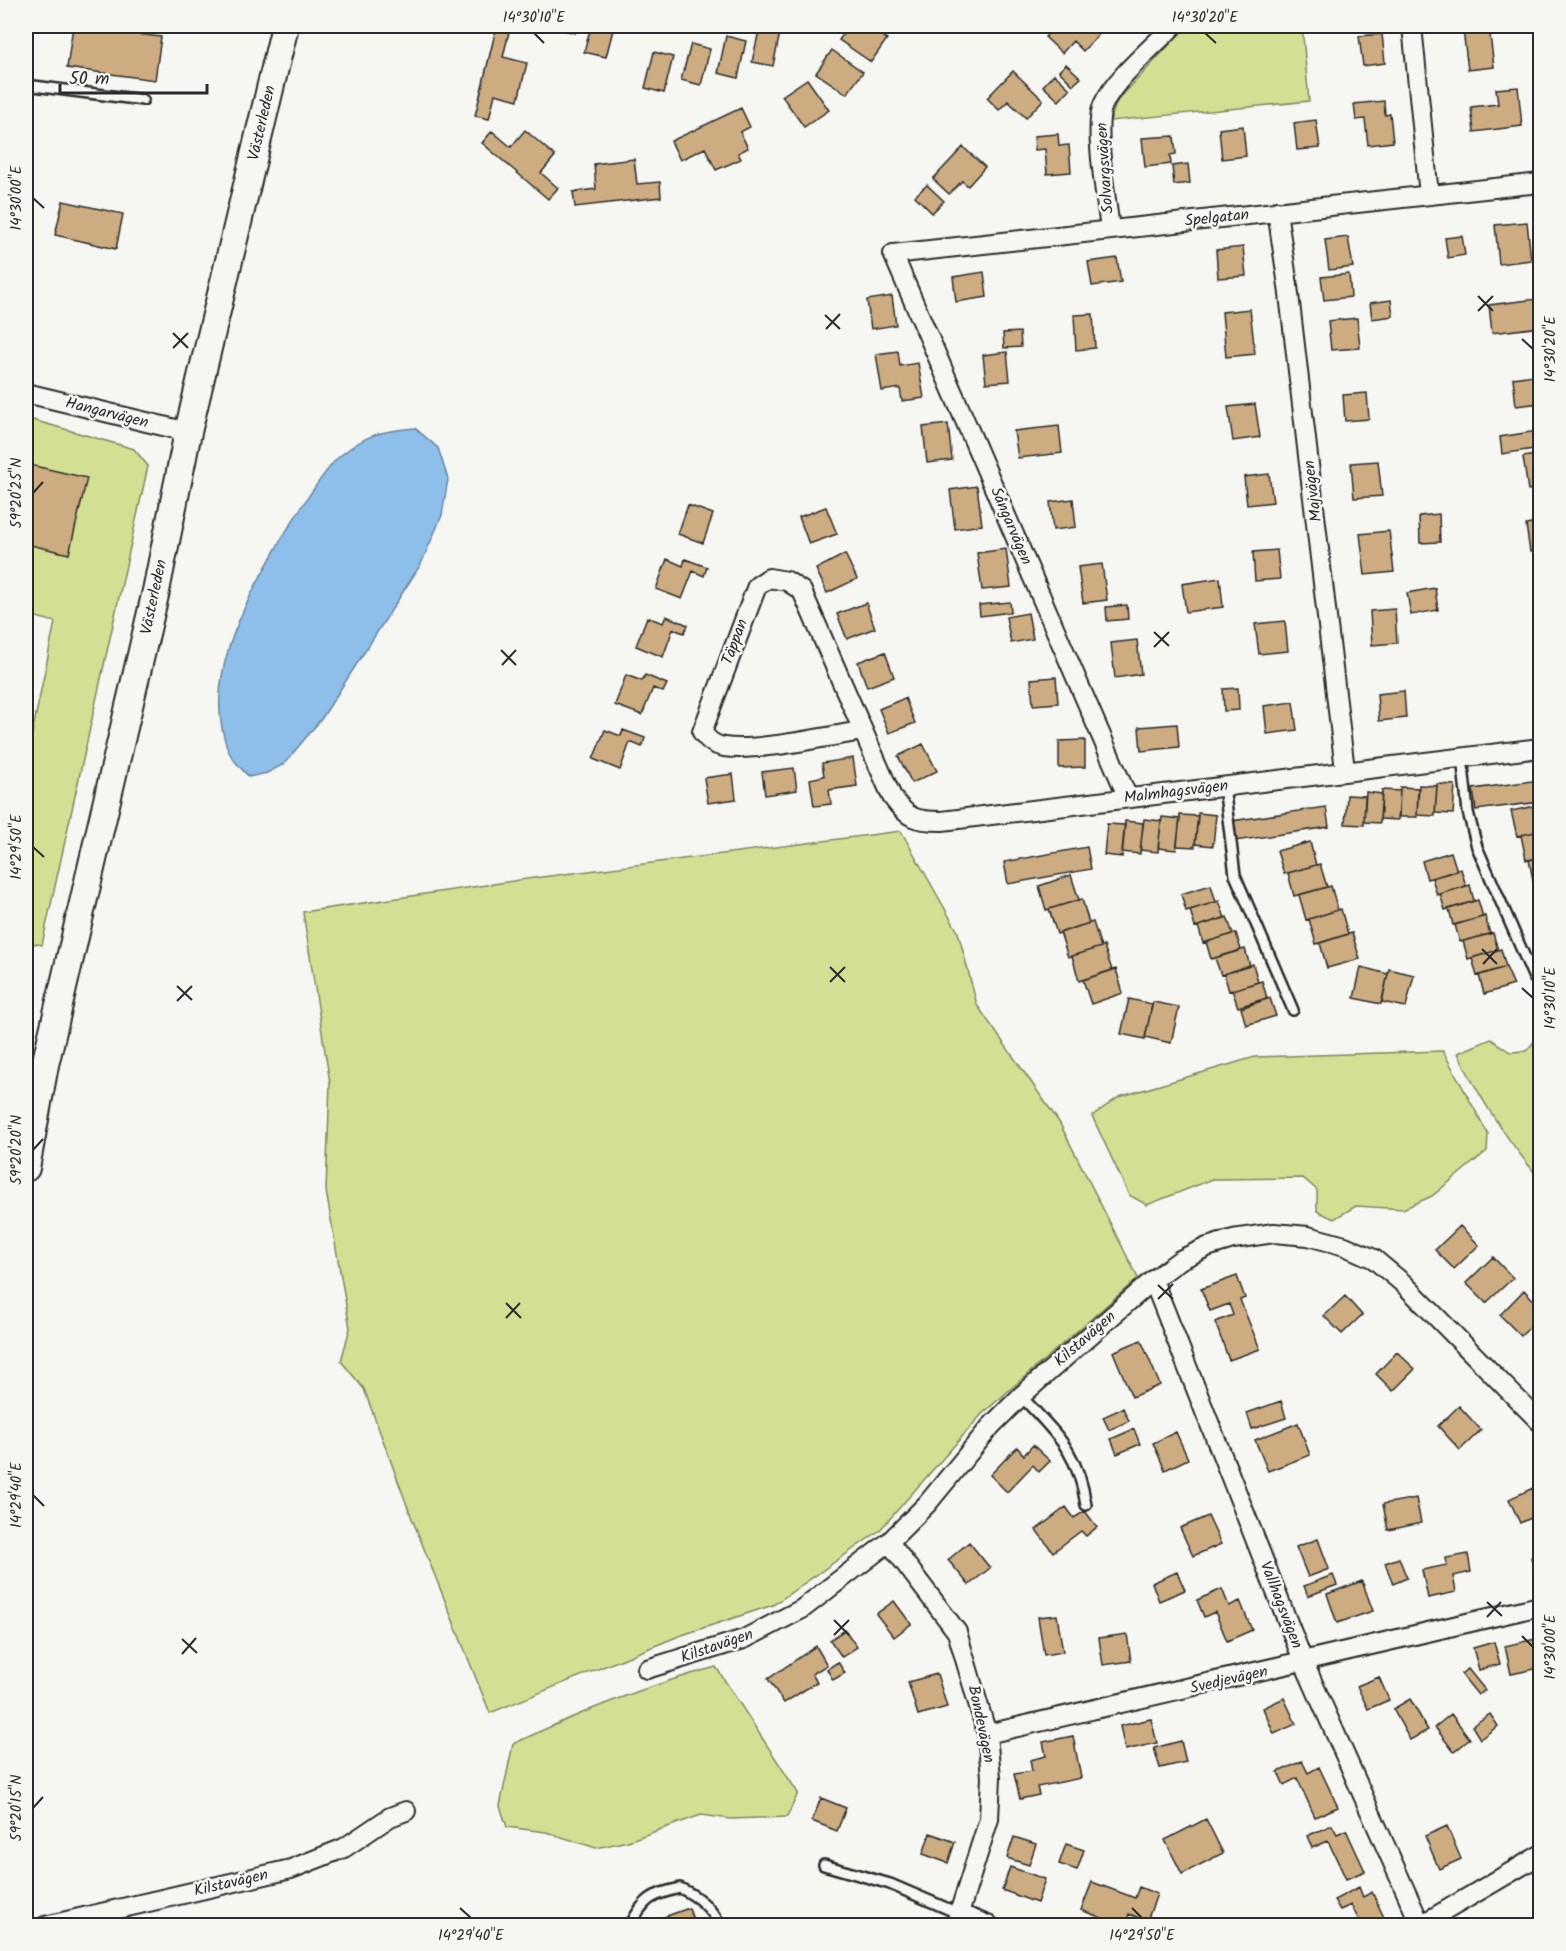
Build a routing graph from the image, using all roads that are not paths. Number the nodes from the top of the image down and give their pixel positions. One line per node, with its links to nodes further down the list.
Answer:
1 (285, 26): 12 (street, Västerleden)
2 (1173, 26): 9 (street, Solvargsvägen)
3 (1412, 26): 7 (street)
4 (26, 85): 5 (lane)
5 (143, 100)
6 (1540, 183): 7 (street, Spelgatan)
7 (1429, 195): 8 (street, Spelgatan)
8 (1277, 212): 9 (street, Spelgatan); 16 (street, Majvägen)
9 (1110, 229): 10 (street, Spelgatan)
10 (893, 254): 18 (street, Sångarvägen)
11 (26, 393): 12 (street, Hangarvägen)
12 (188, 432): 21 (street, Västerleden)
13 (863, 731): 13 (street, Täppan); 18 (street, Malmhagsvägen)
14 (1540, 748): 15 (street, Malmhagsvägen)
15 (1461, 757): 16 (street, Malmhagsvägen); 19 (lane)
16 (1345, 771): 17 (street, Malmhagsvägen)
17 (1224, 786): 18 (street, Malmhagsvägen); 20 (lane)
18 (1128, 798)
19 (1534, 978)
20 (1293, 1010)
21 (26, 1168)
22 (1153, 1280): 23 (street, Kilstavägen); 24 (street, Kilstavägen); 28 (street, Vallhagsvägen)
23 (1021, 1396): 25 (lane); 26 (street, Kilstavägen)
24 (1540, 1422)
25 (1086, 1505)
26 (889, 1542): 29 (street, Kilstavägen); 30 (street, Bondevägen)
27 (1540, 1606): 28 (street, Svedjevägen)
28 (1304, 1663): 30 (street, Svedjevägen); 35 (street, Vallhagsvägen)
29 (647, 1669)
30 (987, 1734): 34 (street, Bondevägen)
31 (406, 1811): 36 (street, Kilstavägen)
32 (1540, 1854): 35 (street)
33 (824, 1865): 34 (lane)
34 (957, 1920): 39 (street)
35 (1421, 1925)
36 (45, 1926)
37 (630, 1926): 38 (lane)
38 (721, 1926)
39 (990, 1926)

